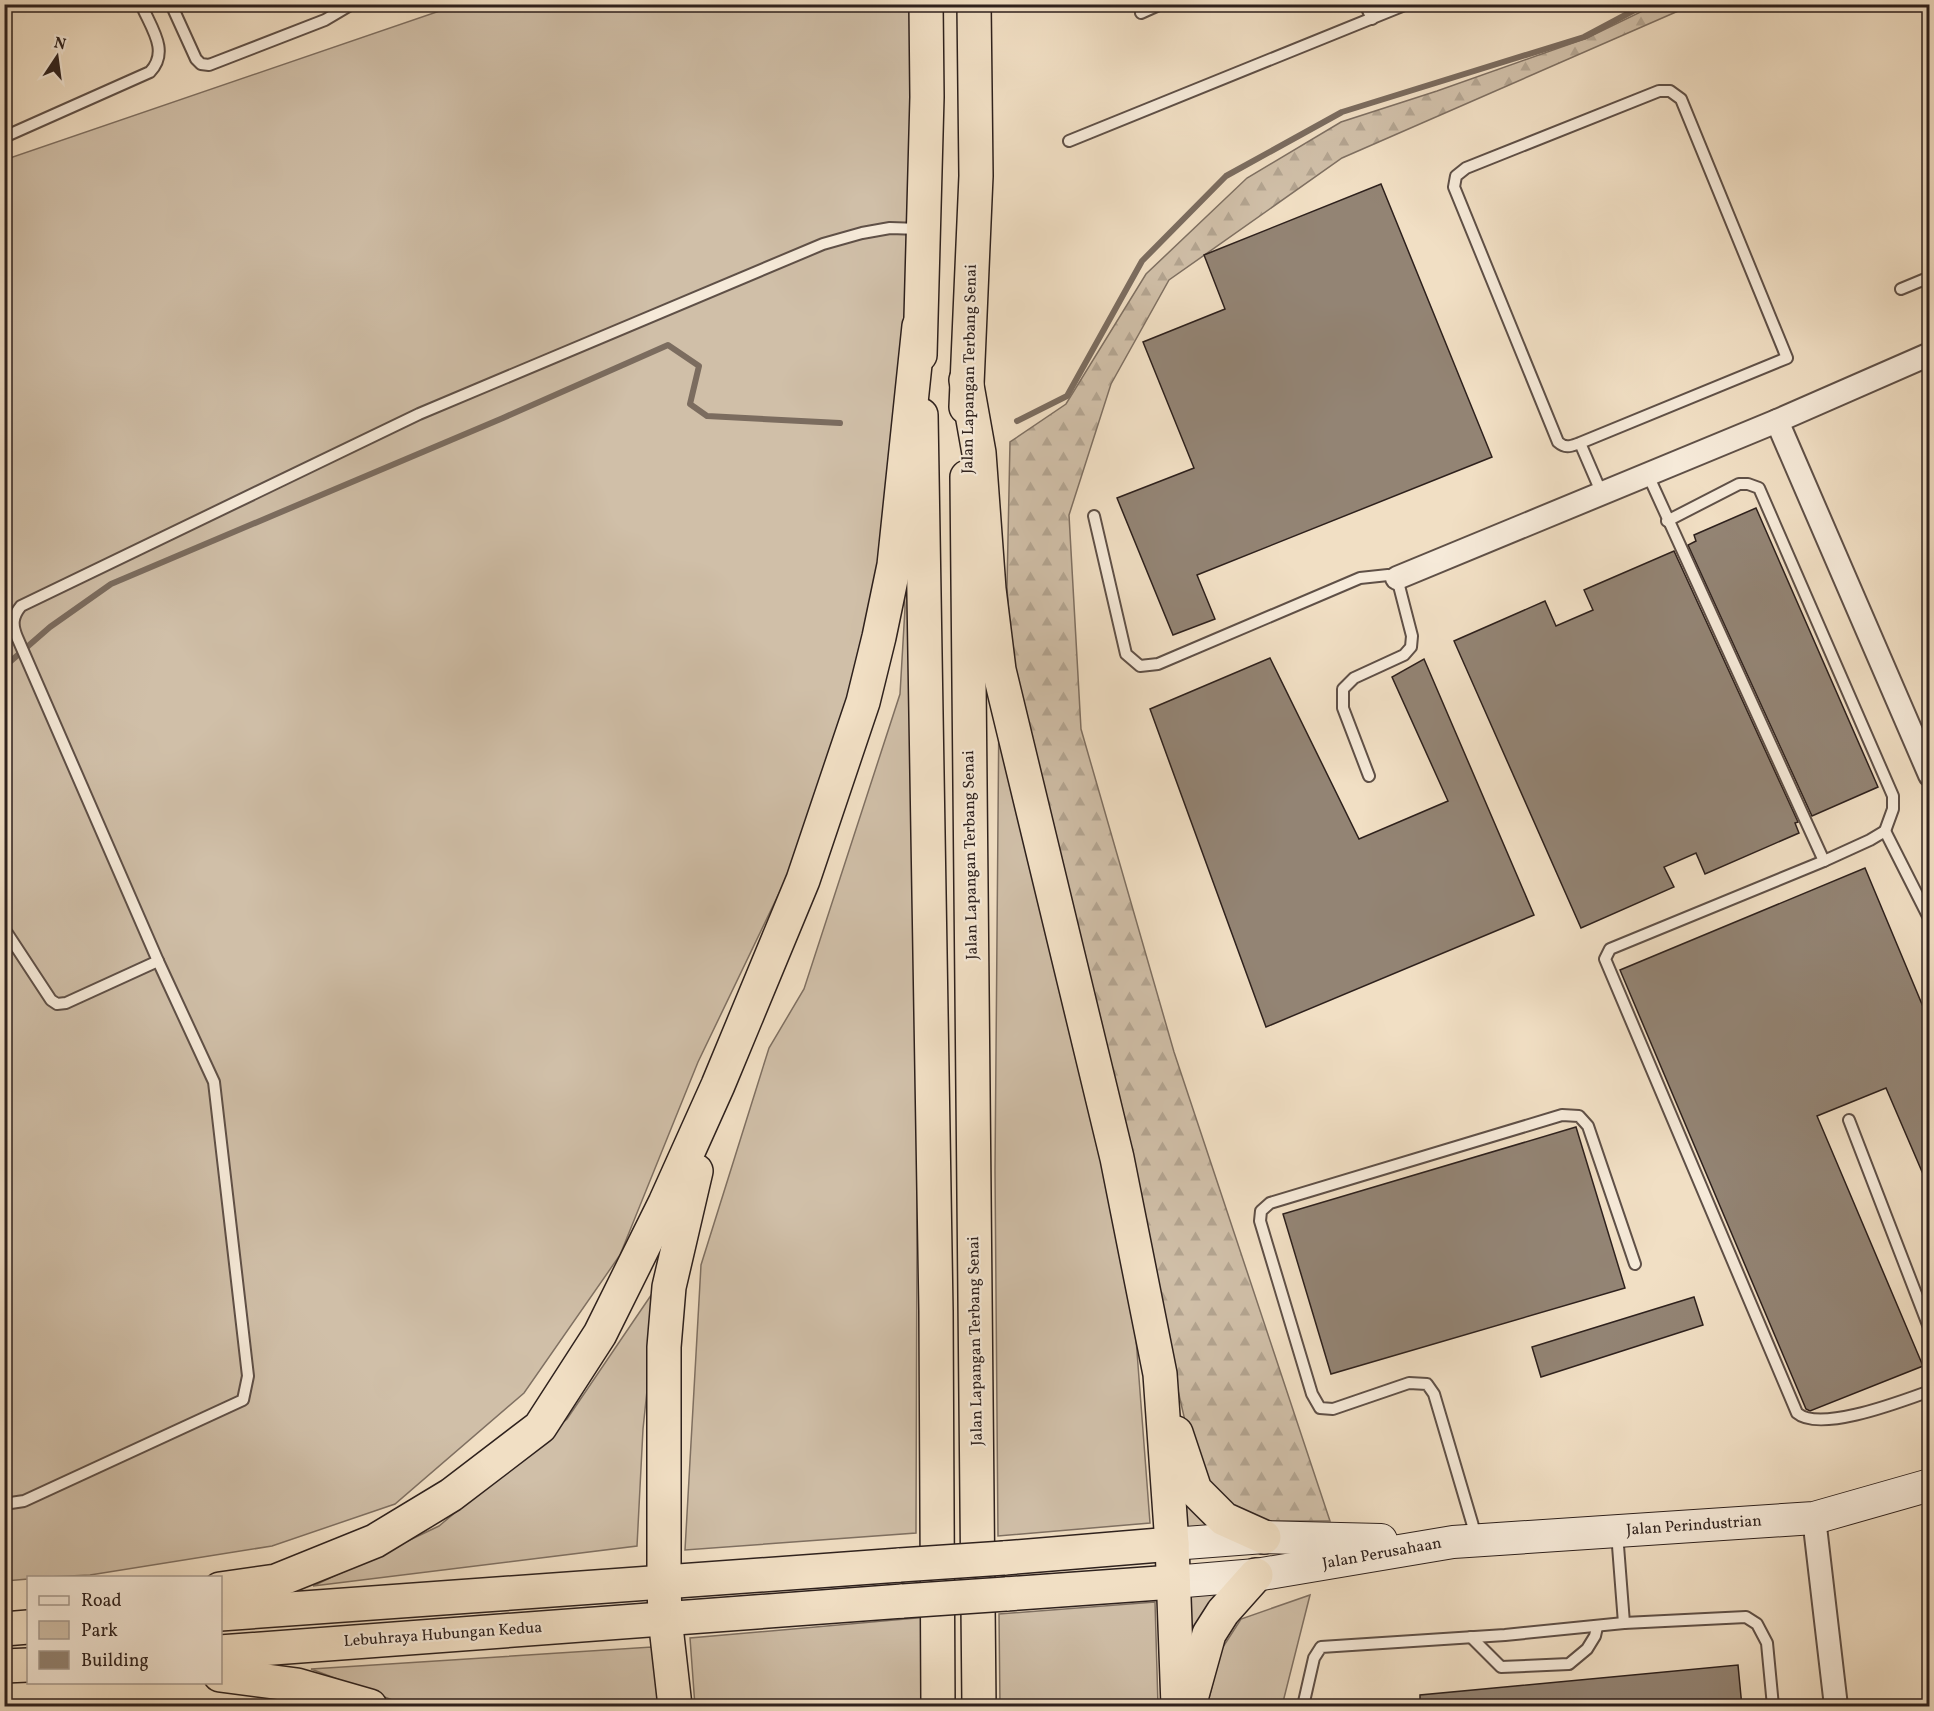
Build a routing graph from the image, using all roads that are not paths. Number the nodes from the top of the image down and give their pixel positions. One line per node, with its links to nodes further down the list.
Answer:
1 (141, 4): 11 (lane)
2 (171, 4): 3 (lane)
3 (352, 4)
4 (926, 4): 13 (highway)
5 (974, 4): 18 (highway, Jalan Lapangan Terbang Senai)
6 (1161, 4): 9 (lane)
7 (1365, 4): 10 (lane)
8 (1407, 4): 10 (lane)
9 (1141, 13)
10 (1372, 19): 12 (lane)
11 (4, 137)
12 (1069, 141)
13 (922, 229): 16 (highway); 32 (lane)
14 (1929, 277): 15 (lane)
15 (1901, 289)
16 (920, 326): 33 (highway); 63 (highway)
17 (1929, 354): 19 (street)
18 (966, 380): 37 (highway); 64 (highway, Jalan Lapangan Terbang Senai)
19 (1777, 421): 21 (street); 26 (street)
20 (1580, 443): 20 (lane); 22 (lane)
21 (1648, 476): 22 (street); 24 (lane)
22 (1602, 494): 25 (street)
23 (1094, 516): 25 (lane)
24 (1667, 521): 28 (lane); 29 (lane)
25 (1397, 578): 27 (lane)
26 (1929, 775)
27 (1369, 776)
28 (1885, 831): 29 (lane); 30 (lane)
29 (1824, 861): 38 (lane)
30 (1929, 920)
31 (7, 933): 32 (lane)
32 (158, 961): 40 (lane)
33 (718, 1085): 48 (highway); 49 (highway)
34 (1849, 1120): 36 (lane)
35 (1635, 1264): 44 (lane)
36 (1929, 1330)
37 (1160, 1374): 43 (highway); 45 (highway)
38 (1929, 1391)
39 (1929, 1485): 41 (main road, Jalan Perindustrian)
40 (4, 1504)
41 (1814, 1518): 42 (main road, Jalan Perindustrian); 69 (street)
42 (1616, 1531): 44 (main road, Jalan Perindustrian); 52 (lane)
43 (1264, 1537): 44 (main road, Jalan Perusahaan); 45 (main road, Jalan Perusahaan)
44 (1465, 1541): 46 (main road, Jalan Perusahaan)
45 (1172, 1544): 47 (highway); 48 (highway, bridge)
46 (1256, 1575): 47 (main road, Jalan Perusahaan); 66 (highway)
47 (1173, 1582): 51 (highway, Lebuhraya Hubungan Kedua, bridge); 65 (highway)
48 (664, 1584): 50 (highway); 51 (highway)
49 (222, 1589)
50 (222, 1614)
51 (665, 1618): 57 (highway, Lebuhraya Hubungan Kedua); 62 (highway)
52 (1624, 1623): 54 (lane); 68 (lane)
53 (27, 1627): 55 (highway)
54 (1597, 1627): 56 (lane); 56 (lane)
55 (4, 1629)
56 (1470, 1637): 67 (lane)
57 (222, 1652)
58 (27, 1665): 59 (highway)
59 (4, 1666)
60 (222, 1675): 61 (highway)
61 (370, 1707)
62 (675, 1707)
63 (938, 1707)
64 (979, 1707)
65 (1178, 1707)
66 (1189, 1707)
67 (1303, 1707)
68 (1773, 1707)
69 (1836, 1707)

